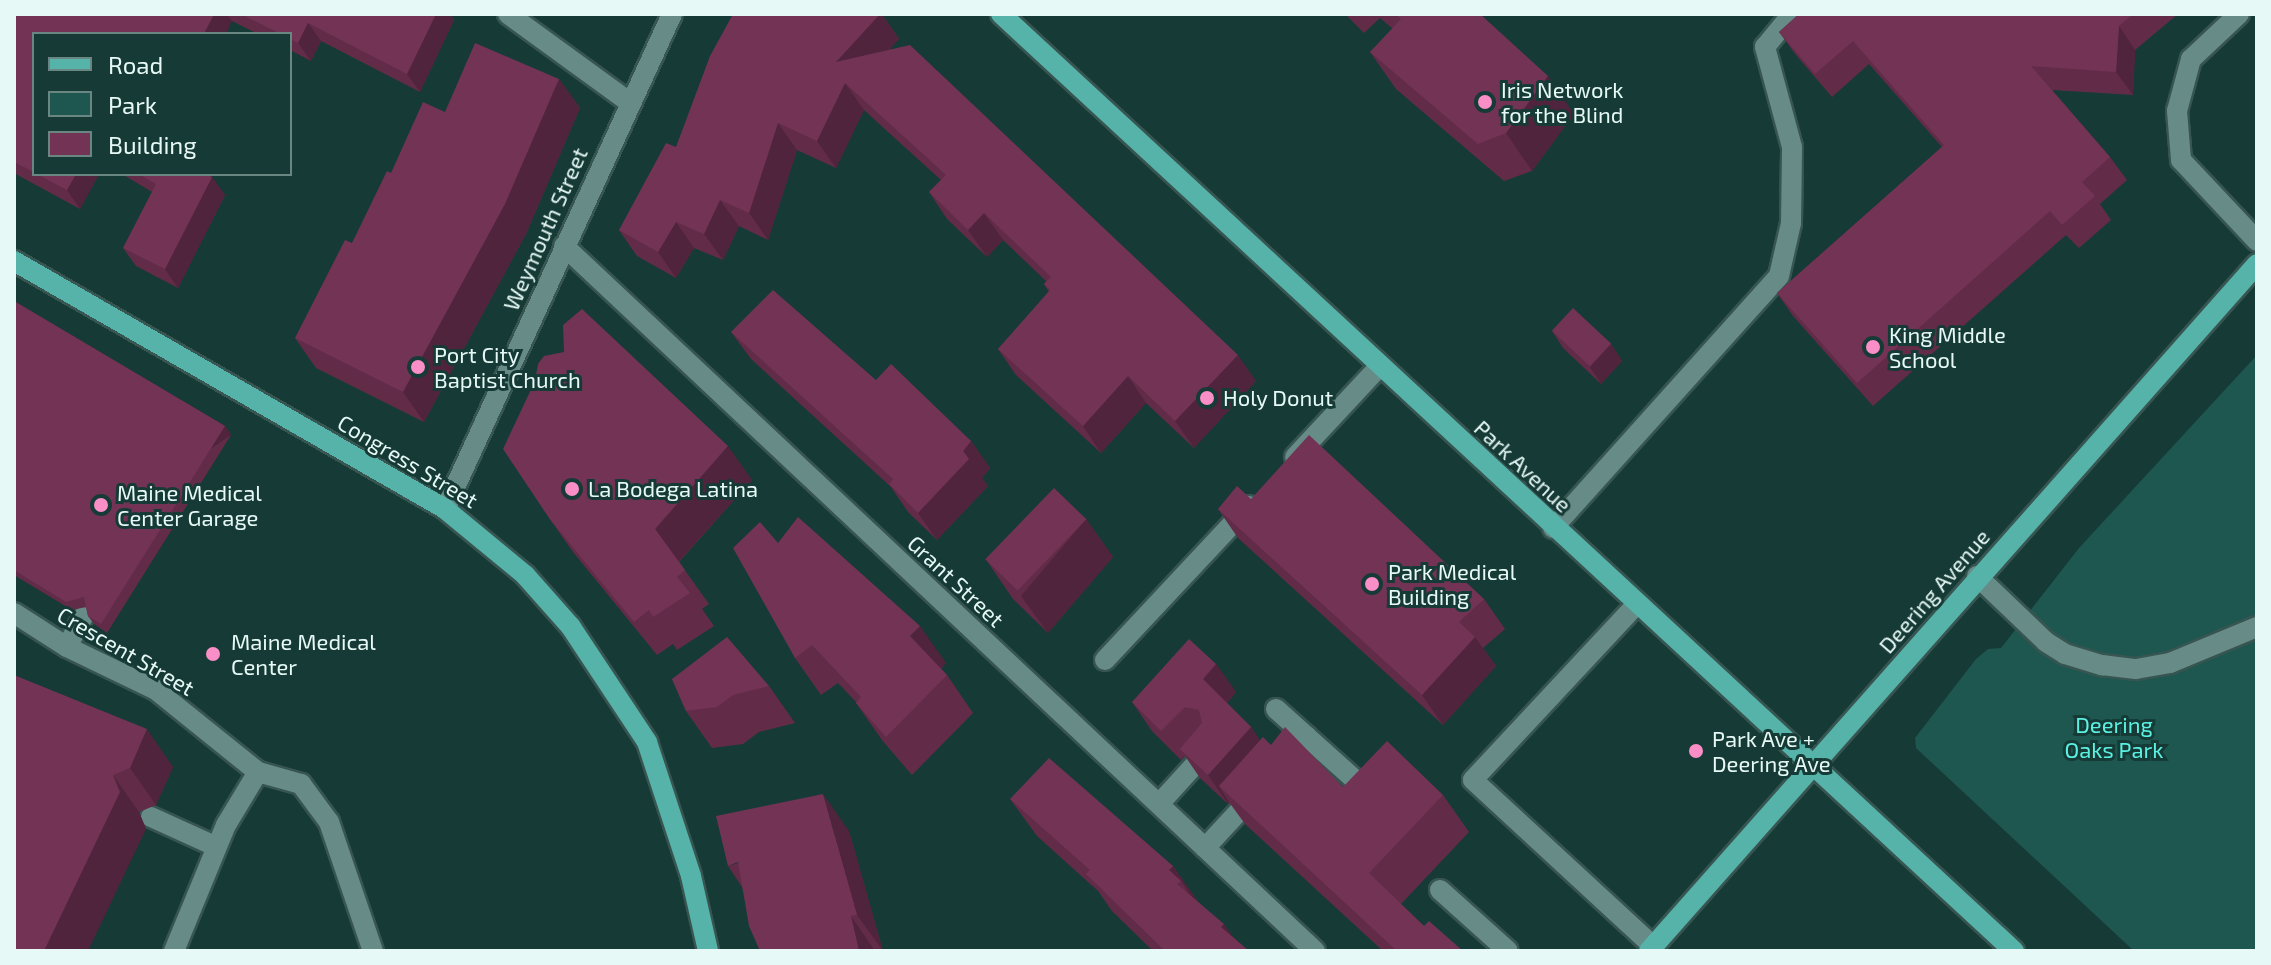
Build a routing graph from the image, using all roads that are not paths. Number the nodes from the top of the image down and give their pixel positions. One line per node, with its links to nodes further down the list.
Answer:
1 (508, 14): 6 (street)
2 (672, 14): 6 (street, Weymouth Street)
3 (1001, 14): 11 (main road, Park Avenue)
4 (1792, 14): 15 (street)
5 (2239, 14): 7 (street)
6 (629, 102): 8 (street, Weymouth Street)
7 (2257, 241)
8 (564, 246): 14 (street, Weymouth Street); 29 (street, Grant Street)
9 (14, 261): 14 (main road, Congress Street)
10 (2257, 264): 16 (main road, Deering Avenue)
11 (1380, 366): 12 (street); 15 (main road, Park Avenue)
12 (1285, 468)
13 (1264, 491): 22 (street)
14 (445, 509): 37 (main road, Congress Street)
15 (1553, 528): 17 (main road, Park Avenue)
16 (1977, 576): 20 (street); 26 (main road, Deering Avenue)
17 (1636, 605): 26 (main road, Park Avenue); 34 (street)
18 (14, 613): 21 (street, Crescent Street)
19 (83, 617): 21 (street)
20 (2257, 627)
21 (67, 647): 27 (street, Crescent Street)
22 (1105, 660)
23 (1276, 709): 24 (street)
24 (1307, 736): 28 (street); 32 (street)
25 (1210, 748): 29 (street)
26 (1811, 767): 34 (main road, Deering Avenue); 40 (main road, Park Avenue)
27 (258, 772): 31 (street); 36 (street, Crescent Street)
28 (1364, 788)
29 (1159, 804): 32 (street, Grant Street)
30 (151, 817): 31 (street)
31 (217, 847): 35 (street)
32 (1205, 848): 38 (street, Grant Street)
33 (1440, 890): 39 (street)
34 (1651, 948)
35 (174, 951)
36 (373, 951)
37 (708, 951)
38 (1315, 951)
39 (1508, 951)
40 (2014, 951)

